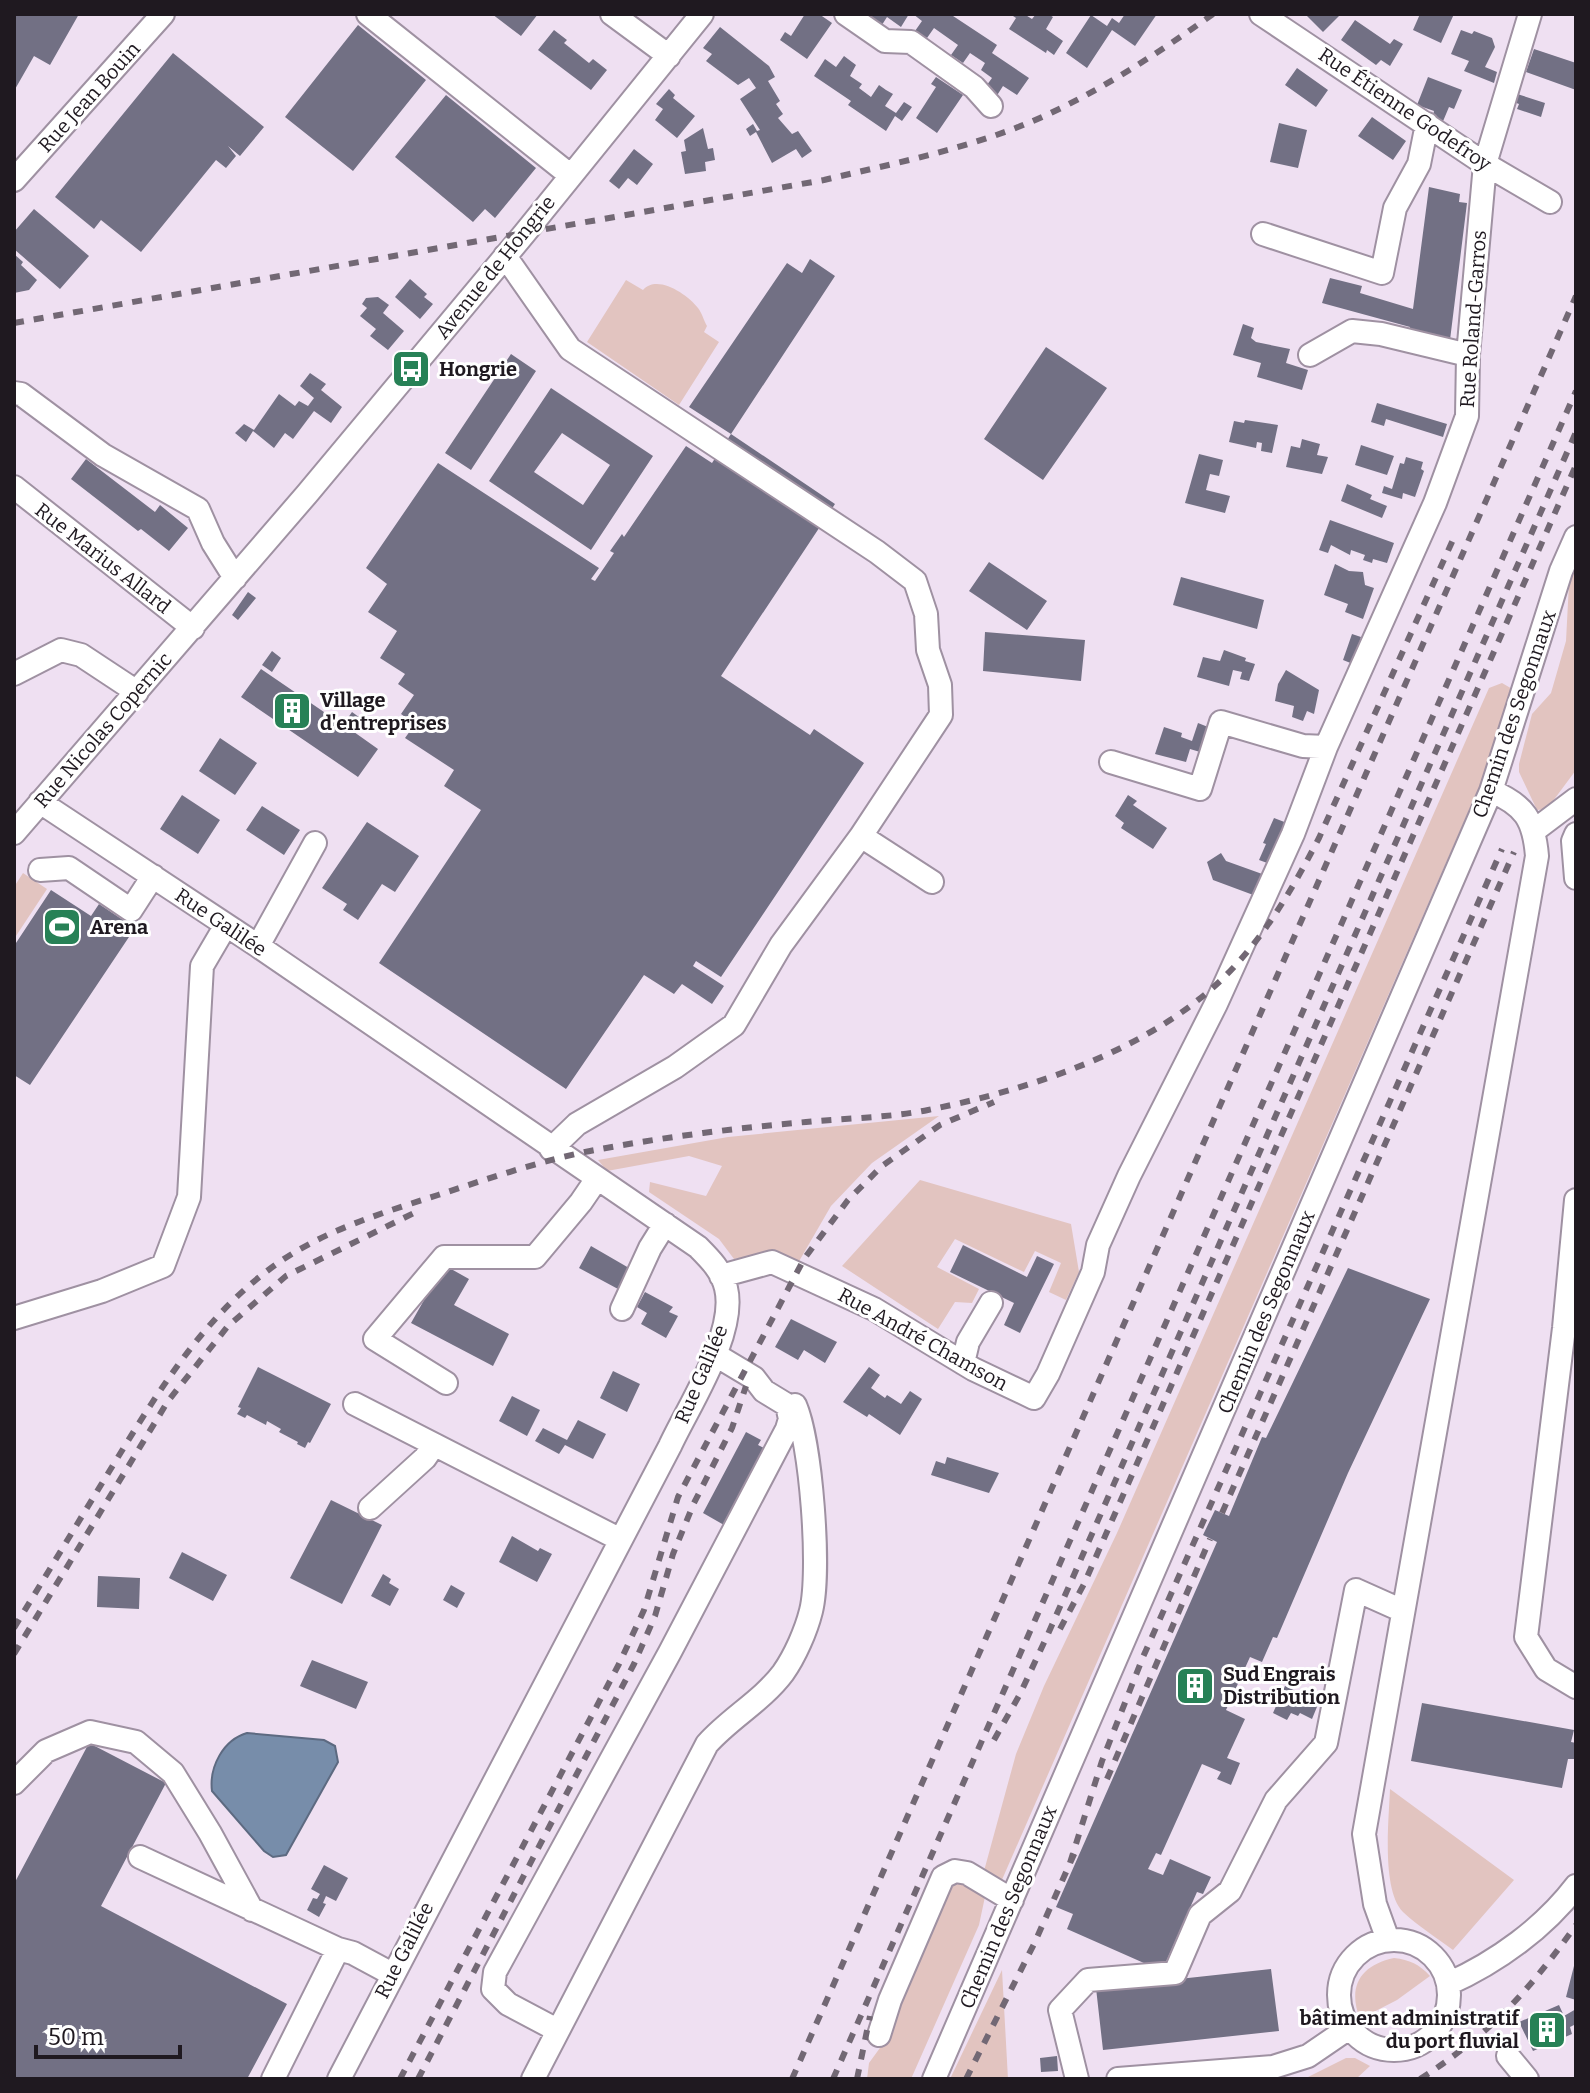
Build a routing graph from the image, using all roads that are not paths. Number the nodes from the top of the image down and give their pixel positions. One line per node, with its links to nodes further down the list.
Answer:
1 (163, 14): 13 (street, Rue Jean Bouin)
2 (368, 14): 12 (street)
3 (612, 14): 8 (street)
4 (702, 14): 8 (street, Avenue de Hongrie)
5 (846, 14): 9 (street)
6 (1261, 14): 10 (street, Rue Étienne Godefroy)
7 (1530, 14): 11 (street, Rue Roland-Garros)
8 (669, 56): 12 (street, Avenue de Hongrie)
9 (991, 106)
10 (1427, 124): 11 (street, Rue Étienne Godefroy); 15 (street)
11 (1485, 164): 14 (street, Rue Étienne Godefroy); 18 (street, Rue Roland-Garros)
12 (570, 175): 16 (street, Avenue de Hongrie)
13 (14, 180)
14 (1550, 202)
15 (1263, 234)
16 (505, 256): 22 (street, Avenue de Hongrie); 34 (street)
17 (1310, 355): 18 (street)
18 (1468, 355): 26 (street, Rue Roland-Garros)
19 (14, 393): 22 (street)
20 (14, 487): 23 (street, Rue Marius Allard)
21 (1576, 537): 28 (street, Chemin des Segonnaux)
22 (235, 578): 23 (street, Avenue de Hongrie)
23 (193, 628): 25 (street, Rue Nicolas Copernic)
24 (14, 674): 25 (street)
25 (137, 692): 30 (street, Rue Nicolas Copernic)
26 (1326, 747): 27 (street); 54 (street, Rue Roland-Garros)
27 (1111, 762)
28 (1491, 791): 31 (street); 64 (street, Chemin des Segonnaux)
29 (1576, 799): 31 (street)
30 (40, 802): 32 (street, Rue Nicolas Copernic); 37 (street, Rue Galilée)
31 (1535, 830): 59 (street)
32 (14, 833)
33 (1576, 834): 38 (street)
34 (861, 836): 39 (street); 42 (street)
35 (315, 843): 41 (street)
36 (40, 870): 37 (street)
37 (153, 876): 40 (street, Rue Galilée)
38 (1576, 878)
39 (932, 882)
40 (226, 925): 41 (street, Rue Galilée); 49 (street)
41 (258, 946): 42 (street, Rue Galilée)
42 (551, 1149): 43 (street, Rue Galilée)
43 (596, 1180): 45 (street, Rue Galilée); 53 (street)
44 (1576, 1200): 60 (street)
45 (665, 1224): 46 (street, Rue Galilée); 48 (street)
46 (721, 1276): 50 (street, Rue Galilée); 51 (street, Rue André Chamson)
47 (991, 1303): 51 (street)
48 (622, 1309)
49 (14, 1318)
50 (714, 1354): 52 (street); 58 (street, Rue Galilée)
51 (963, 1363): 54 (street, Rue André Chamson)
52 (754, 1378): 71 (street); 71 (street)
53 (446, 1383)
54 (1034, 1398)
55 (355, 1404): 56 (street)
56 (434, 1445): 57 (street); 58 (street)
57 (370, 1508)
58 (619, 1539): 68 (street, Rue Galilée)
59 (1403, 1611): 66 (street); 78 (street)
60 (1576, 1687)
61 (14, 1783): 65 (street)
62 (140, 1857): 65 (street)
63 (1576, 1886): 69 (street)
64 (1012, 1900): 72 (street); 77 (street, Chemin des Segonnaux)
65 (252, 1910): 67 (street)
66 (1388, 1940): 69 (street); 70 (street)
67 (338, 1949): 68 (street); 74 (street)
68 (392, 1974): 75 (street, Rue Galilée)
69 (1448, 1984): 70 (street)
70 (1349, 2028): 79 (street)
71 (557, 2030): 76 (street)
72 (879, 2035)
73 (1508, 2056): 80 (street)
74 (273, 2079)
75 (339, 2079)
76 (533, 2079)
77 (934, 2079)
78 (1077, 2079)
79 (1118, 2079)
80 (1527, 2079)

